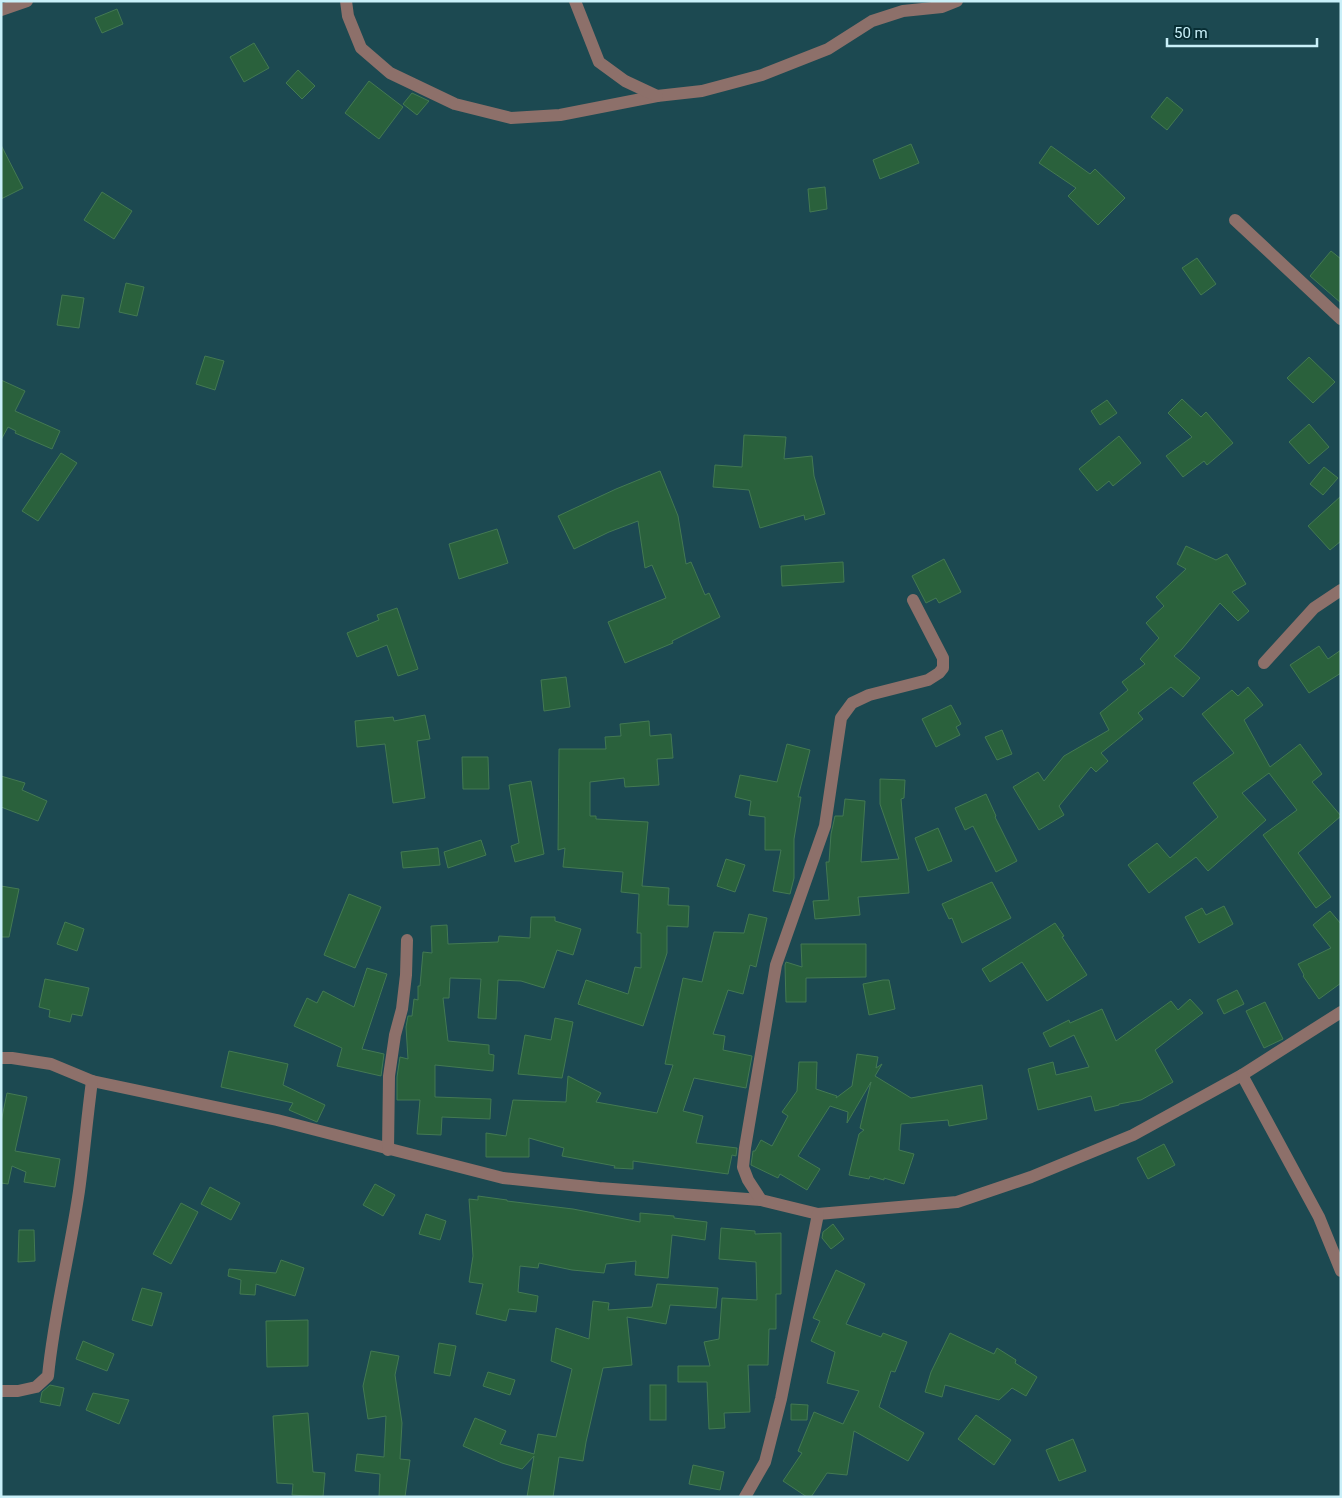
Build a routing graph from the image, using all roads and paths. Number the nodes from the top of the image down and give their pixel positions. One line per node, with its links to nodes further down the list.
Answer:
1 (27, 1): 5 (street)
2 (346, 1): 6 (street)
3 (575, 1): 6 (street)
4 (957, 1): 6 (street)
5 (1, 10)
6 (657, 96)
7 (1235, 220): 8 (street)
8 (1341, 318)
9 (1341, 590): 11 (street)
10 (913, 600): 18 (street)
11 (1264, 663)
12 (407, 940): 17 (street)
13 (1341, 1012): 15 (street)
14 (1, 1058): 16 (street)
15 (1242, 1075): 19 (street); 20 (street)
16 (92, 1081): 17 (street); 21 (street)
17 (388, 1150): 18 (street)
18 (761, 1200): 19 (street)
19 (818, 1214): 22 (street)
20 (1341, 1271)
21 (1, 1391)
22 (744, 1497)

